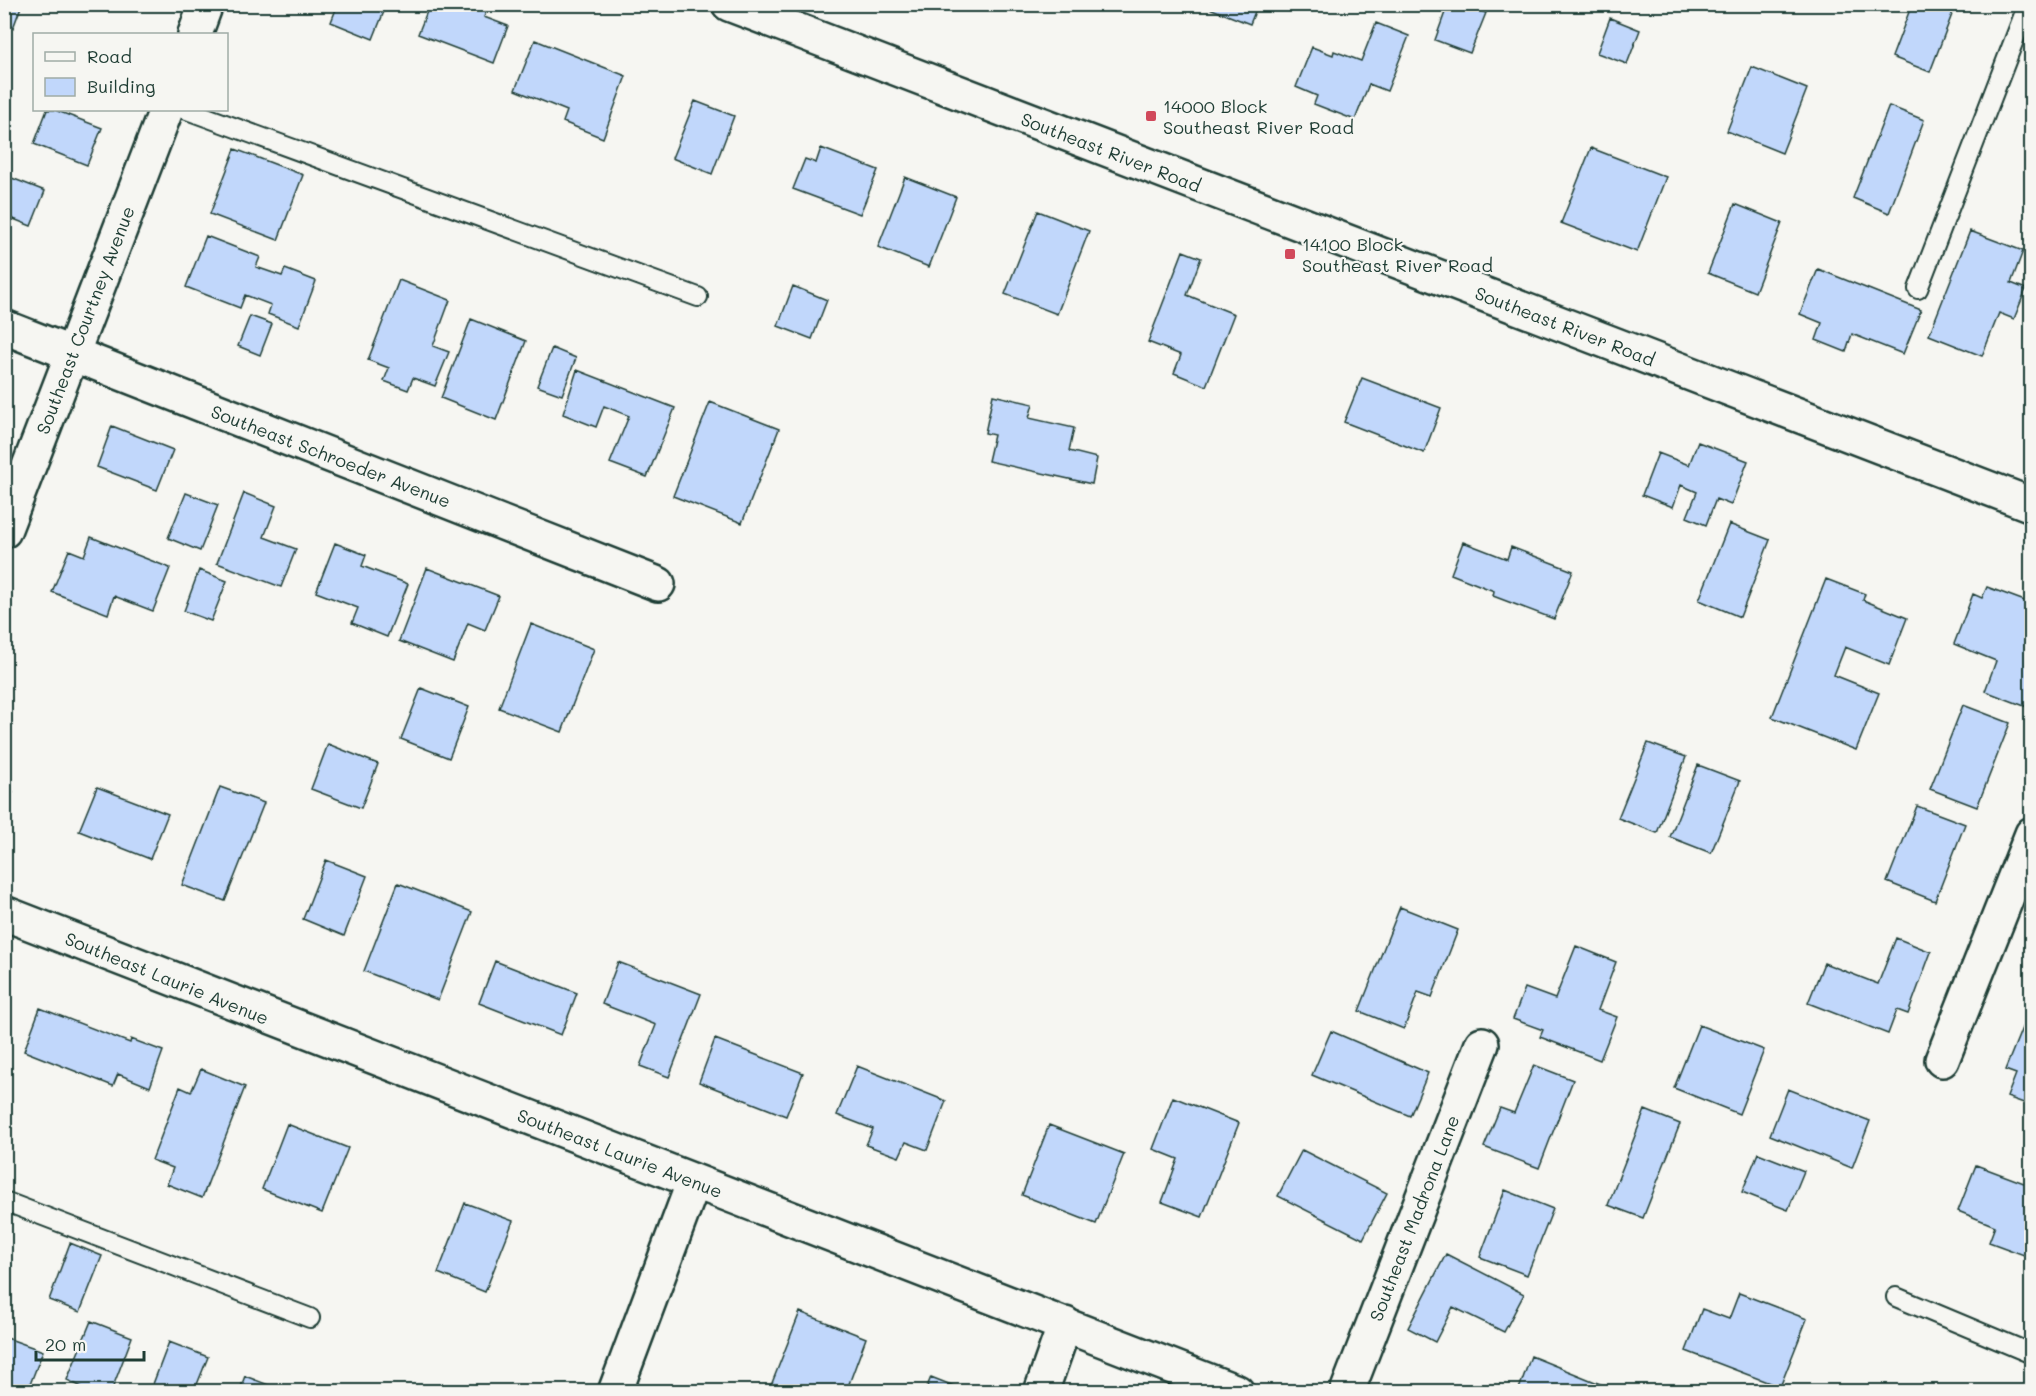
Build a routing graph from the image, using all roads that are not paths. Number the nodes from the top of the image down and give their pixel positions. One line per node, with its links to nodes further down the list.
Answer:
1 (206, 4): 4 (street)
2 (729, 4): 11 (street, Southeast River Road)
3 (2028, 4): 7 (lane)
4 (195, 33)
5 (166, 111): 10 (street, Southeast Courtney Avenue)
6 (190, 111): 8 (lane)
7 (1918, 288)
8 (698, 297)
9 (4, 327): 10 (street, Southeast Schroeder Avenue)
10 (72, 354): 12 (street, Southeast Courtney Avenue); 13 (street, Southeast Schroeder Avenue)
11 (2031, 505)
12 (4, 531)
13 (658, 584)
14 (2031, 834): 17 (street)
15 (4, 914): 18 (street, Southeast Laurie Avenue)
16 (1482, 1044): 27 (street, Southeast Madrona Lane)
17 (1942, 1060)
18 (694, 1181): 22 (street, Southeast Laurie Avenue); 24 (street)
19 (4, 1201): 21 (lane)
20 (1896, 1297): 23 (lane)
21 (309, 1318)
22 (1065, 1324): 25 (street); 26 (street, Southeast Laurie Avenue)
23 (2031, 1354)
24 (615, 1392)
25 (1041, 1392)
26 (1237, 1392)
27 (1347, 1392)

